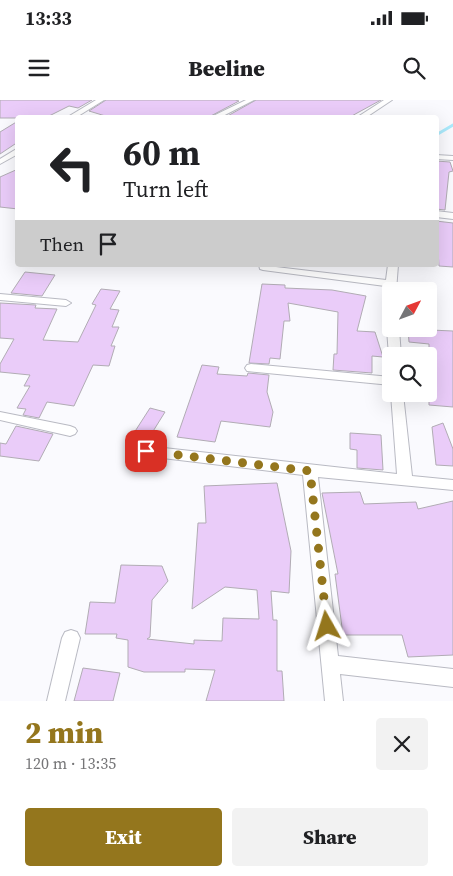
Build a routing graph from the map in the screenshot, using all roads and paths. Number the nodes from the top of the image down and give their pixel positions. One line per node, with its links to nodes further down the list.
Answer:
1 (101, 100): 4 (street)
2 (251, 100): 5 (street)
3 (389, 100): 6 (street)
4 (74, 115)
5 (218, 115)
6 (363, 115)
7 (15, 152): 10 (street)
8 (439, 157): 9 (street)
9 (453, 158)
10 (0, 162)
11 (439, 214): 12 (street)
12 (453, 216)
13 (263, 267): 16 (street)
14 (393, 267): 15 (street)
15 (390, 282)
16 (382, 283)
17 (0, 297): 18 (street)
18 (66, 303)
19 (251, 368): 20 (street)
20 (382, 380)
21 (398, 402): 26 (street)
22 (0, 416): 23 (street)
23 (70, 431)
24 (146, 451): 25 (street)
25 (310, 471): 26 (street); 29 (street)
26 (405, 480): 27 (street)
27 (453, 485)
28 (71, 638): 31 (street)
29 (332, 664): 30 (street); 32 (street)
30 (453, 678)
31 (56, 701)
32 (334, 701)

